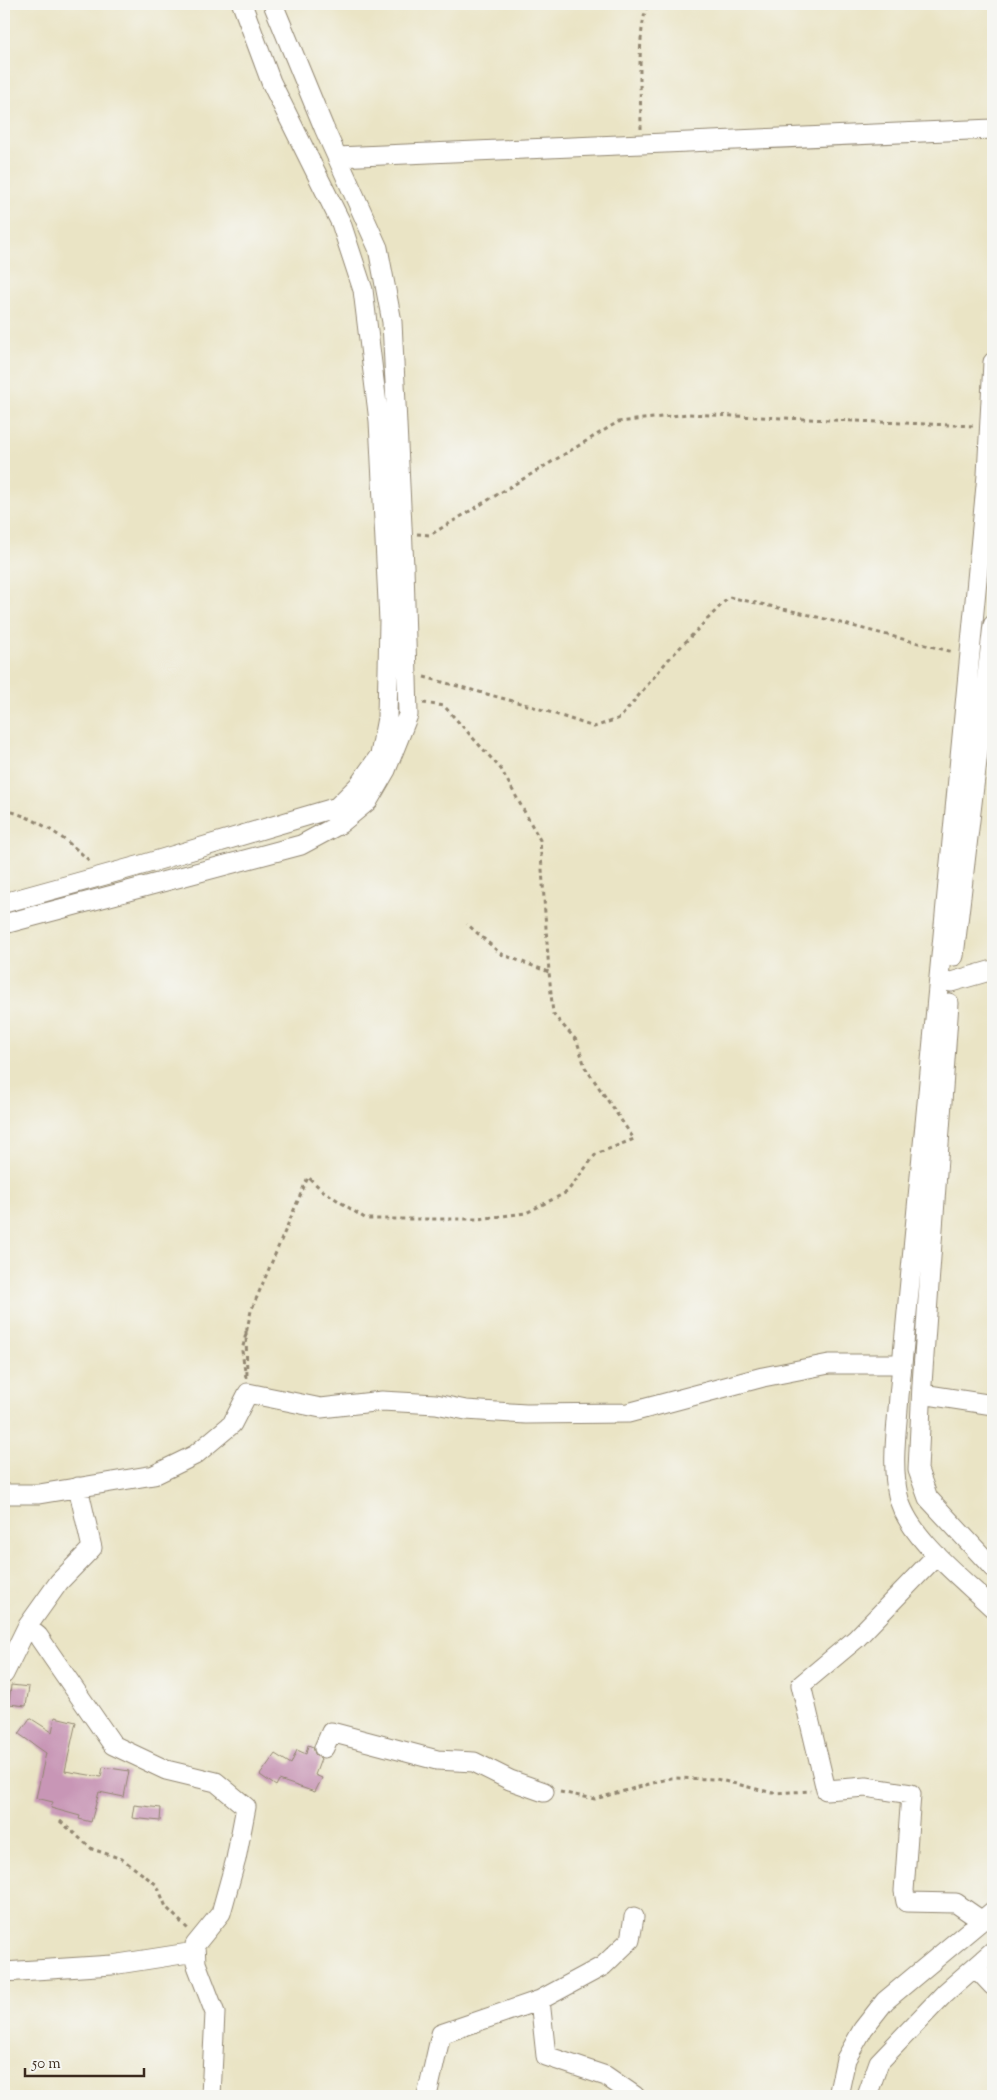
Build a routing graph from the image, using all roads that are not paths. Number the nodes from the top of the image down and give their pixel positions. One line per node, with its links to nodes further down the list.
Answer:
1 (242, 4): 7 (street)
2 (273, 4): 4 (street)
3 (993, 129): 4 (street)
4 (337, 157): 8 (street)
5 (993, 362): 11 (street)
6 (993, 625): 10 (street)
7 (4, 903)
8 (4, 924)
9 (993, 970): 10 (street)
10 (951, 982): 12 (street)
11 (902, 1364): 14 (street); 16 (street)
12 (922, 1394): 13 (street); 17 (street)
13 (993, 1405)
14 (78, 1487): 15 (street); 19 (street)
15 (4, 1494)
16 (937, 1555): 18 (street); 23 (street)
17 (993, 1568)
18 (993, 1608)
19 (27, 1626): 20 (street); 25 (street)
20 (4, 1674)
21 (324, 1748): 22 (street)
22 (544, 1792)
23 (988, 1916): 34 (street)
24 (634, 1917): 30 (street)
25 (197, 1946): 28 (street); 31 (street)
26 (993, 1950): 27 (street)
27 (975, 1966): 29 (street); 35 (street)
28 (4, 1972)
29 (993, 1986)
30 (540, 2000): 32 (street); 33 (street)
31 (212, 2096)
32 (427, 2096)
33 (635, 2096)
34 (838, 2096)
35 (867, 2096)

